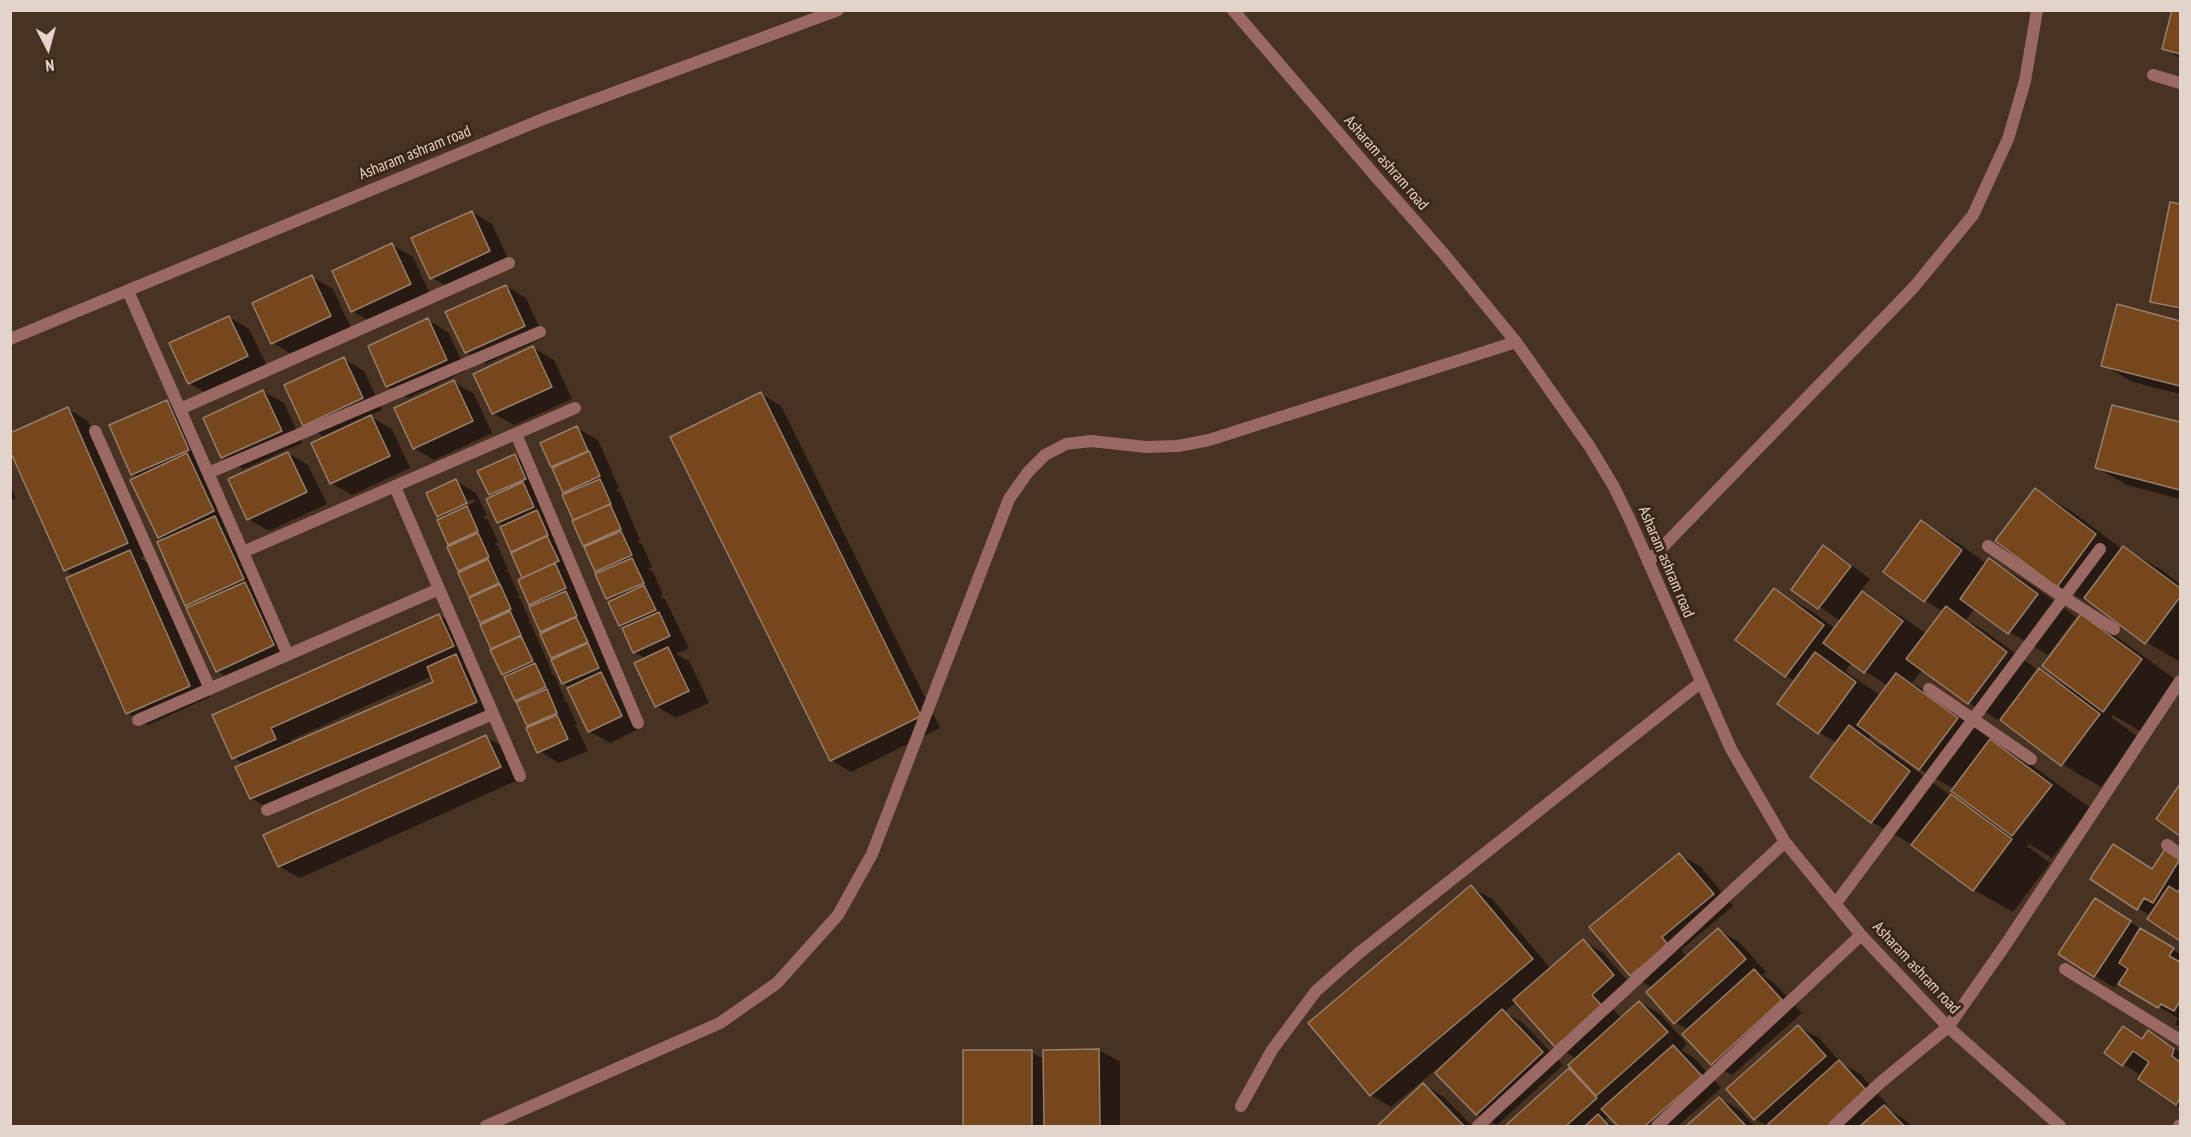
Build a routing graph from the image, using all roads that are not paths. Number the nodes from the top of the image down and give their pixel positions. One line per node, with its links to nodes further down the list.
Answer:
1 (838, 10): 7 (street, Asharam ashram road)
2 (1233, 10): 10 (street, Asharam ashram road)
3 (2037, 10): 20 (street)
4 (2153, 75): 5 (street)
5 (2181, 83)
6 (509, 263): 12 (street)
7 (128, 291): 9 (street, Asharam ashram road); 12 (street)
8 (540, 332): 15 (street)
9 (10, 339)
10 (1516, 342): 20 (street, Asharam ashram road); 45 (street)
11 (575, 408): 14 (street)
12 (180, 409): 15 (street)
13 (95, 431): 28 (street)
14 (516, 434): 16 (street); 32 (street)
15 (208, 473): 19 (street)
16 (395, 487): 19 (street); 21 (street)
17 (1988, 546): 22 (street)
18 (2100, 549): 22 (street)
19 (243, 552): 24 (street)
20 (1648, 562): 26 (street, Asharam ashram road)
21 (439, 589): 24 (street); 29 (street)
22 (2063, 597): 23 (street); 30 (street)
23 (2114, 629)
24 (288, 655): 28 (street)
25 (2181, 681): 42 (street)
26 (1700, 682): 36 (street, Asharam ashram road); 44 (street)
27 (1929, 688): 30 (street)
28 (210, 689): 31 (street)
29 (493, 714): 34 (street); 35 (street)
30 (1973, 719): 33 (street); 39 (street)
31 (138, 720)
32 (638, 723)
33 (2031, 759)
34 (520, 776)
35 (267, 810)
36 (1785, 842): 39 (street, Asharam ashram road); 46 (street)
37 (2167, 845): 38 (street)
38 (2181, 854)
39 (1836, 903): 40 (street, Asharam ashram road)
40 (1861, 935): 42 (street, Asharam ashram road); 47 (street)
41 (2065, 969): 43 (street)
42 (1948, 1027): 48 (street); 49 (street, Asharam ashram road)
43 (2181, 1040)
44 (1241, 1106)
45 (486, 1126)
46 (1478, 1126)
47 (1657, 1126)
48 (1834, 1126)
49 (2060, 1126)

